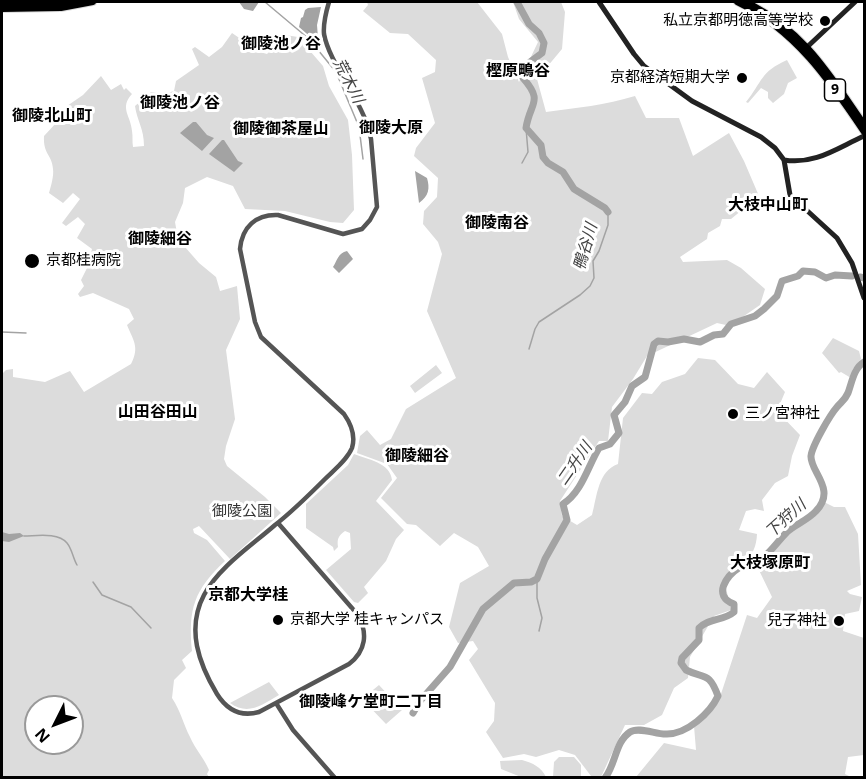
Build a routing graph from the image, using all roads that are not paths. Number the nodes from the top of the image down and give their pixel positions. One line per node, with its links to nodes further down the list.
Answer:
1 (71, 2): 8 (highway)
2 (93, 2): 9 (highway)
3 (328, 2): 15 (street)
4 (599, 2): 13 (main road)
5 (737, 2): 10 (highway, 9)
6 (747, 2): 10 (highway, 9)
7 (855, 2): 10 (main road)
8 (2, 4)
9 (2, 9)
10 (806, 48): 11 (highway, 9); 12 (highway, 9)
11 (864, 124)
12 (864, 134): 13 (main road)
13 (784, 160): 14 (main road)
14 (864, 298)
15 (278, 523): 16 (street); 16 (street)
16 (276, 703): 17 (street)
17 (335, 777)

